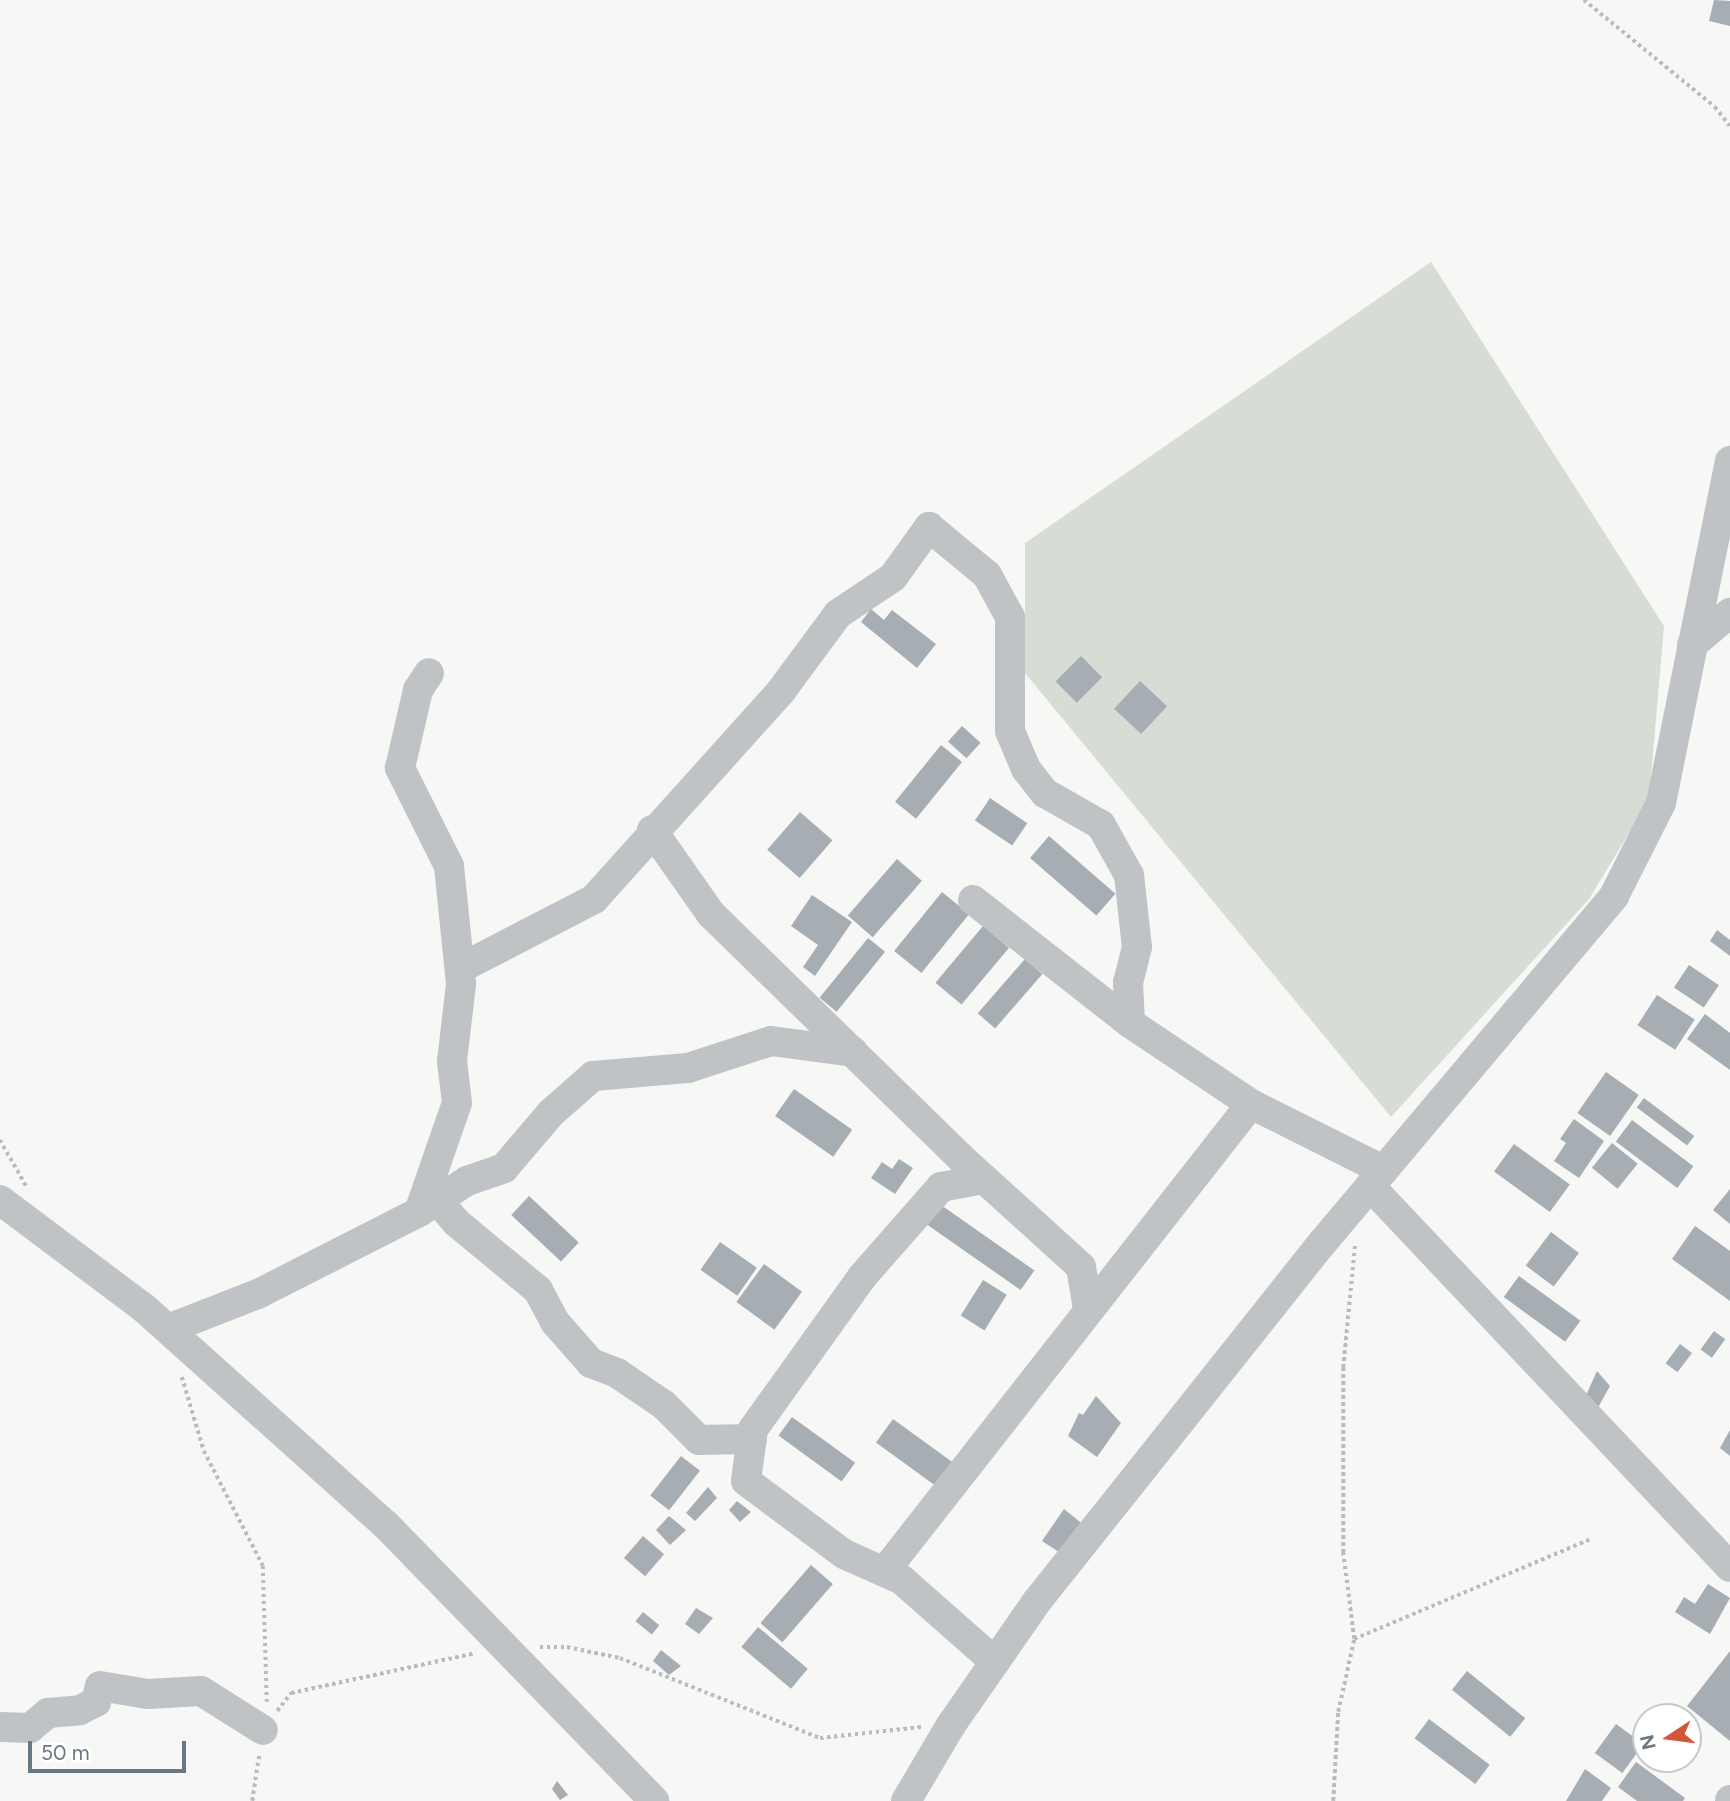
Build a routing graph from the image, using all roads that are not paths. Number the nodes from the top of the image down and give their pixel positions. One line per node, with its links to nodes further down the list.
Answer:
1 (1730, 461): 3 (street)
2 (1730, 613): 3 (street)
3 (1692, 645): 11 (street)
4 (429, 673): 7 (street)
5 (652, 830): 7 (street); 8 (street); 9 (street)
6 (973, 900): 8 (street)
7 (461, 968): 14 (street)
8 (1130, 1023): 10 (street)
9 (853, 1052): 12 (street); 14 (street)
10 (1251, 1104): 11 (street); 15 (street)
11 (1377, 1178): 18 (street); 20 (street)
12 (984, 1179): 15 (street); 17 (street)
13 (0, 1200): 16 (street)
14 (428, 1206): 16 (street); 17 (street)
15 (1088, 1309): 19 (street)
16 (167, 1329): 23 (street)
17 (751, 1438): 19 (street)
18 (1730, 1567)
19 (884, 1572): 20 (street)
20 (995, 1662): 24 (street)
21 (0, 1727): 22 (street)
22 (263, 1730)
23 (654, 1801)
24 (906, 1801)

